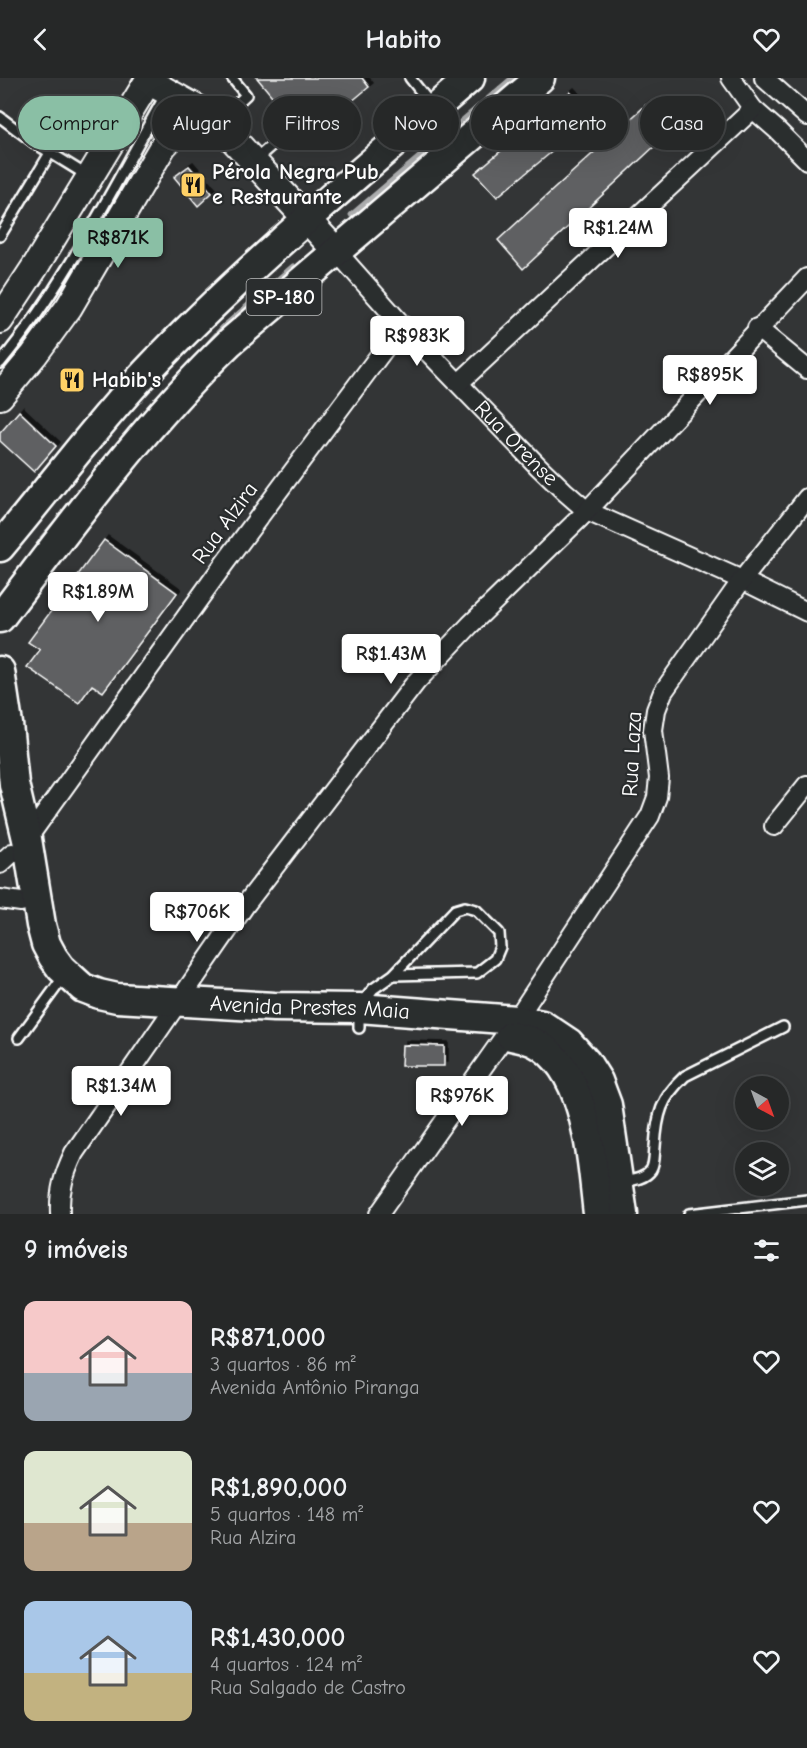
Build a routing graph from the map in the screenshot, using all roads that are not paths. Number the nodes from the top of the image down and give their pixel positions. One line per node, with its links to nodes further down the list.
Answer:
1 (232, 78): 9 (lane)
2 (410, 78): 10 (lane)
3 (470, 78): 11 (main road, SP-180)
4 (540, 78): 26 (main road, SP-180)
5 (731, 78): 12 (street)
6 (764, 78): 13 (street)
7 (157, 81): 8 (main road, Rua Orense); 23 (main road); 31 (lane)
8 (180, 96)
9 (245, 96)
10 (424, 96)
11 (449, 96)
12 (753, 109): 15 (street); 33 (street)
13 (803, 112): 15 (street)
14 (0, 117): 20 (lane)
15 (777, 130): 21 (street)
16 (162, 150): 34 (main road)
17 (244, 150): 22 (main road, Rua Orense)
18 (266, 150): 22 (lane)
19 (387, 150): 24 (main road, SP-180)
20 (50, 153): 23 (lane); 25 (lane)
21 (807, 160)
22 (254, 161): 24 (main road, Rua Orense)
23 (90, 177): 28 (main road)
24 (307, 219): 26 (main road, Rua Orense); 37 (main road, SP-180)
25 (0, 236)
26 (338, 252): 29 (street, Rua Orense); 40 (main road, SP-180)
27 (807, 278): 30 (street)
28 (0, 321)
29 (402, 325): 33 (street, Rua Orense); 45 (street, Rua Alzira)
30 (757, 328): 32 (street); 36 (street)
31 (0, 363)
32 (807, 369)
33 (459, 383): 36 (street, Rua Orense)
34 (0, 396)
35 (807, 498): 38 (street, Rua Laza)
36 (587, 511): 38 (street, Rua Orense); 49 (street)
37 (0, 547)
38 (742, 580): 39 (street, Rua Orense); 52 (street, Rua Laza)
39 (807, 612)
40 (0, 618)
41 (0, 671): 42 (main road, Avenida Prestes Maia)
42 (4, 721): 45 (main road, Avenida Prestes Maia)
43 (807, 786): 44 (street)
44 (774, 826)
45 (18, 855): 46 (main road, Avenida Prestes Maia); 48 (main road, Avenida Prestes Maia)
46 (10, 900): 48 (main road, Avenida Prestes Maia)
47 (393, 975): 47 (lane); 50 (lane)
48 (61, 980): 49 (main road, Avenida Prestes Maia); 53 (lane)
49 (173, 1010): 50 (main road, Avenida Prestes Maia); 56 (street)
50 (359, 1018): 52 (main road, Avenida Prestes Maia)
51 (783, 1027): 54 (lane)
52 (511, 1028): 54 (main road, Avenida Prestes Maia); 57 (street, Rua Laza); 58 (main road, Avenida Prestes Maia)
53 (19, 1038)
54 (618, 1182): 59 (main road, Avenida Prestes Maia)
55 (807, 1200): 60 (lane)
56 (60, 1214)
57 (380, 1214)
58 (598, 1214)
59 (623, 1214)
60 (689, 1214)

